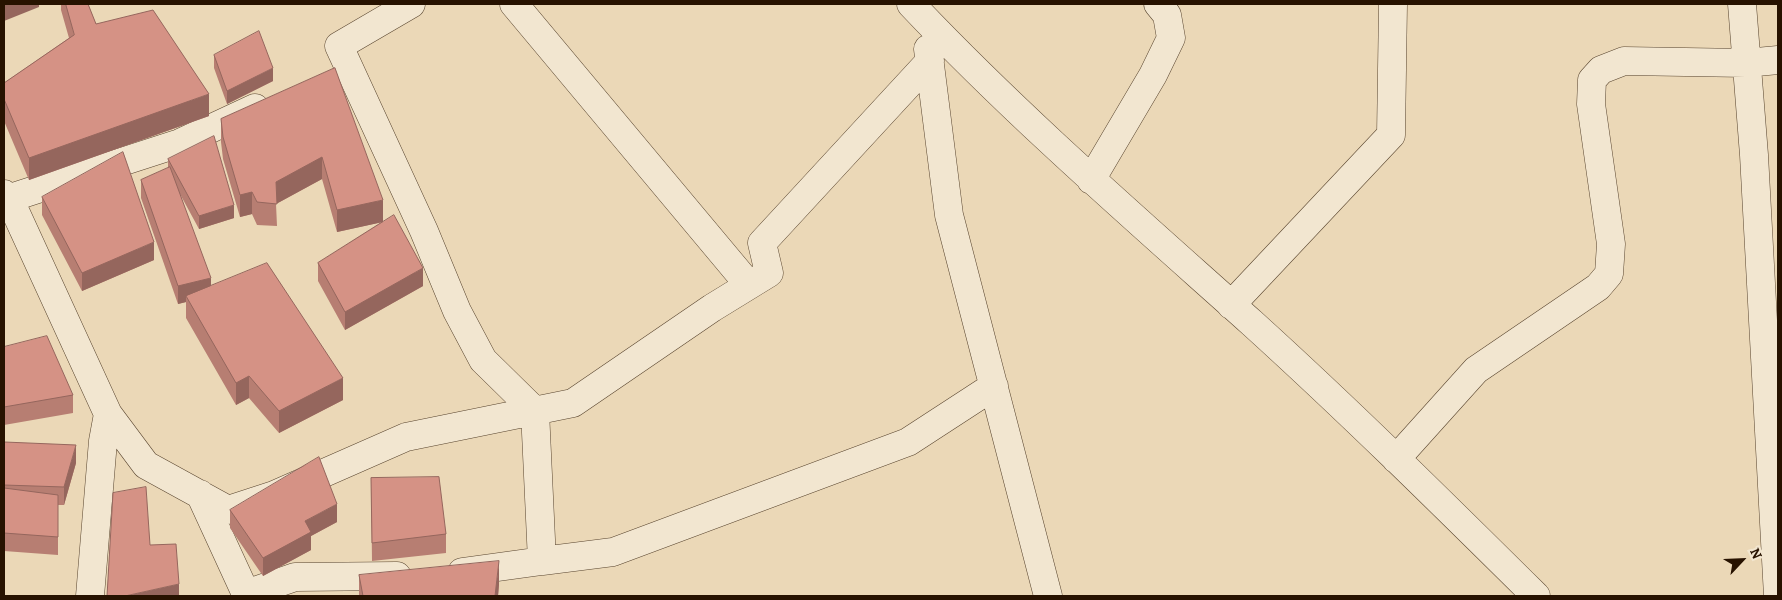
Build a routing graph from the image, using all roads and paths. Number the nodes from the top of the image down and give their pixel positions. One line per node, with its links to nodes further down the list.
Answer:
1 (411, 4): 10 (street)
2 (514, 4): 15 (street)
3 (1158, 4): 13 (street)
4 (1393, 4): 16 (street)
5 (1742, 4): 9 (street)
6 (918, 11): 8 (street); 13 (street)
7 (1778, 60): 9 (street)
8 (930, 61): 15 (street); 17 (street)
9 (1746, 63): 20 (street); 27 (street)
10 (347, 65): 11 (street); 18 (street)
11 (321, 77)
12 (277, 98): 14 (street)
13 (1091, 180): 16 (street)
14 (6, 196): 19 (street)
15 (749, 286): 18 (street)
16 (1231, 305): 20 (street)
17 (994, 386): 22 (street); 25 (street)
18 (536, 411): 21 (street); 22 (street)
19 (108, 414): 21 (street); 24 (street)
20 (1396, 459): 26 (street)
21 (200, 494): 23 (street)
22 (542, 561): 23 (street)
23 (246, 595)
24 (90, 596)
25 (1048, 596)
26 (1536, 596)
27 (1778, 596)

